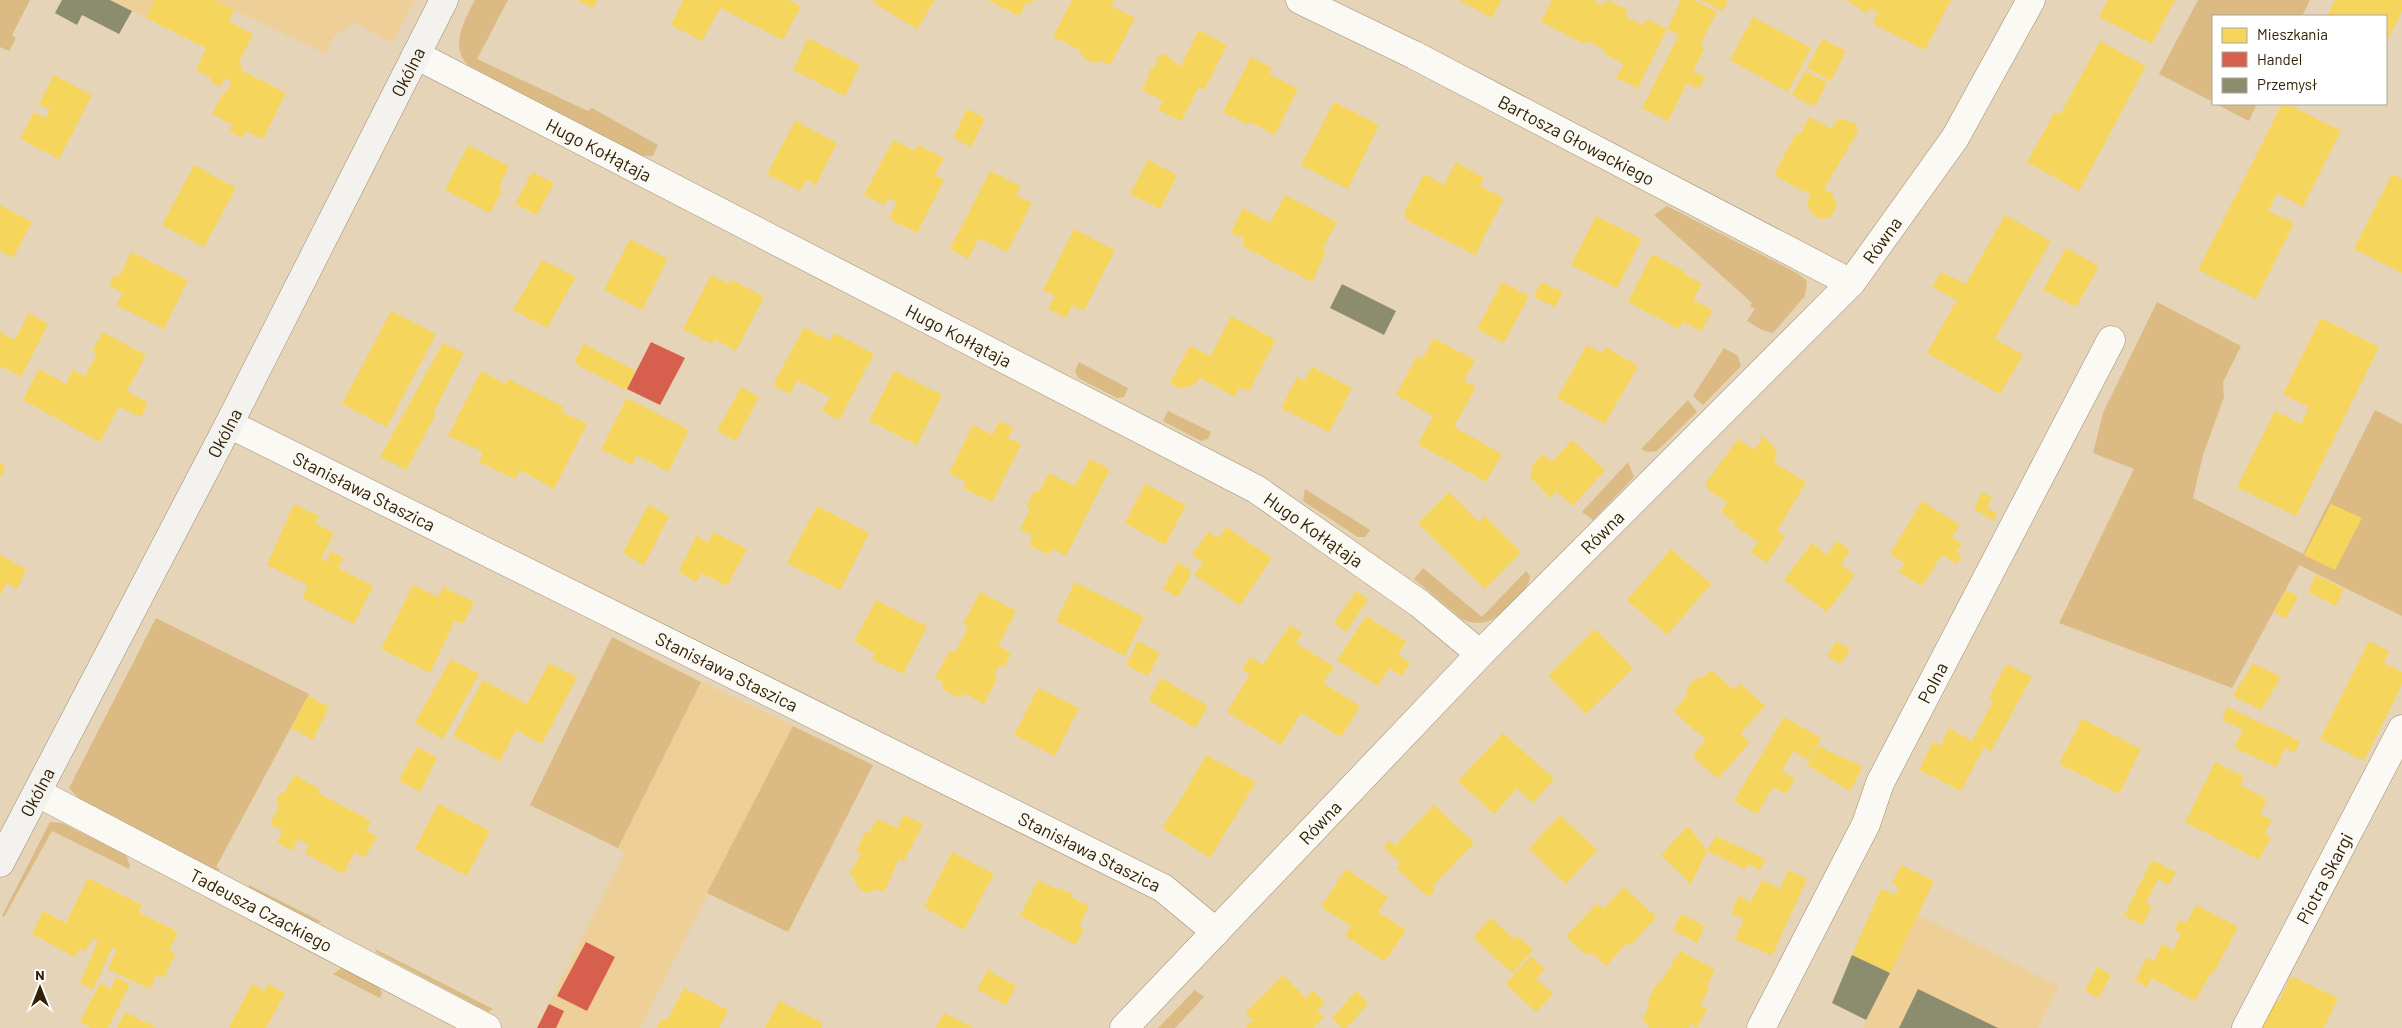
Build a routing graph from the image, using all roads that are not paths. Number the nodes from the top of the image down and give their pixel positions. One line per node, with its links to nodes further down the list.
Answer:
1 (444, 0): 4 (street, Okólna)
2 (1300, 0): 5 (street, Bartosza Głowackiego)
3 (2031, 0): 5 (street, Równa)
4 (416, 55): 7 (street, Okólna); 8 (street, Hugo Kołłątaja)
5 (1851, 283): 8 (street, Równa)
6 (2111, 340): 15 (street, Polna)
7 (229, 424): 10 (street, Okólna); 12 (street, Stanisława Staszica)
8 (1480, 654): 12 (street, Równa)
9 (2402, 729): 16 (street, Piotra Skargi)
10 (38, 793): 11 (street, Okólna); 13 (street, Tadeusza Czackiego)
11 (0, 863)
12 (1216, 932): 14 (street, Równa)
13 (487, 1028)
14 (1124, 1028)
15 (1761, 1028)
16 (2246, 1028)

